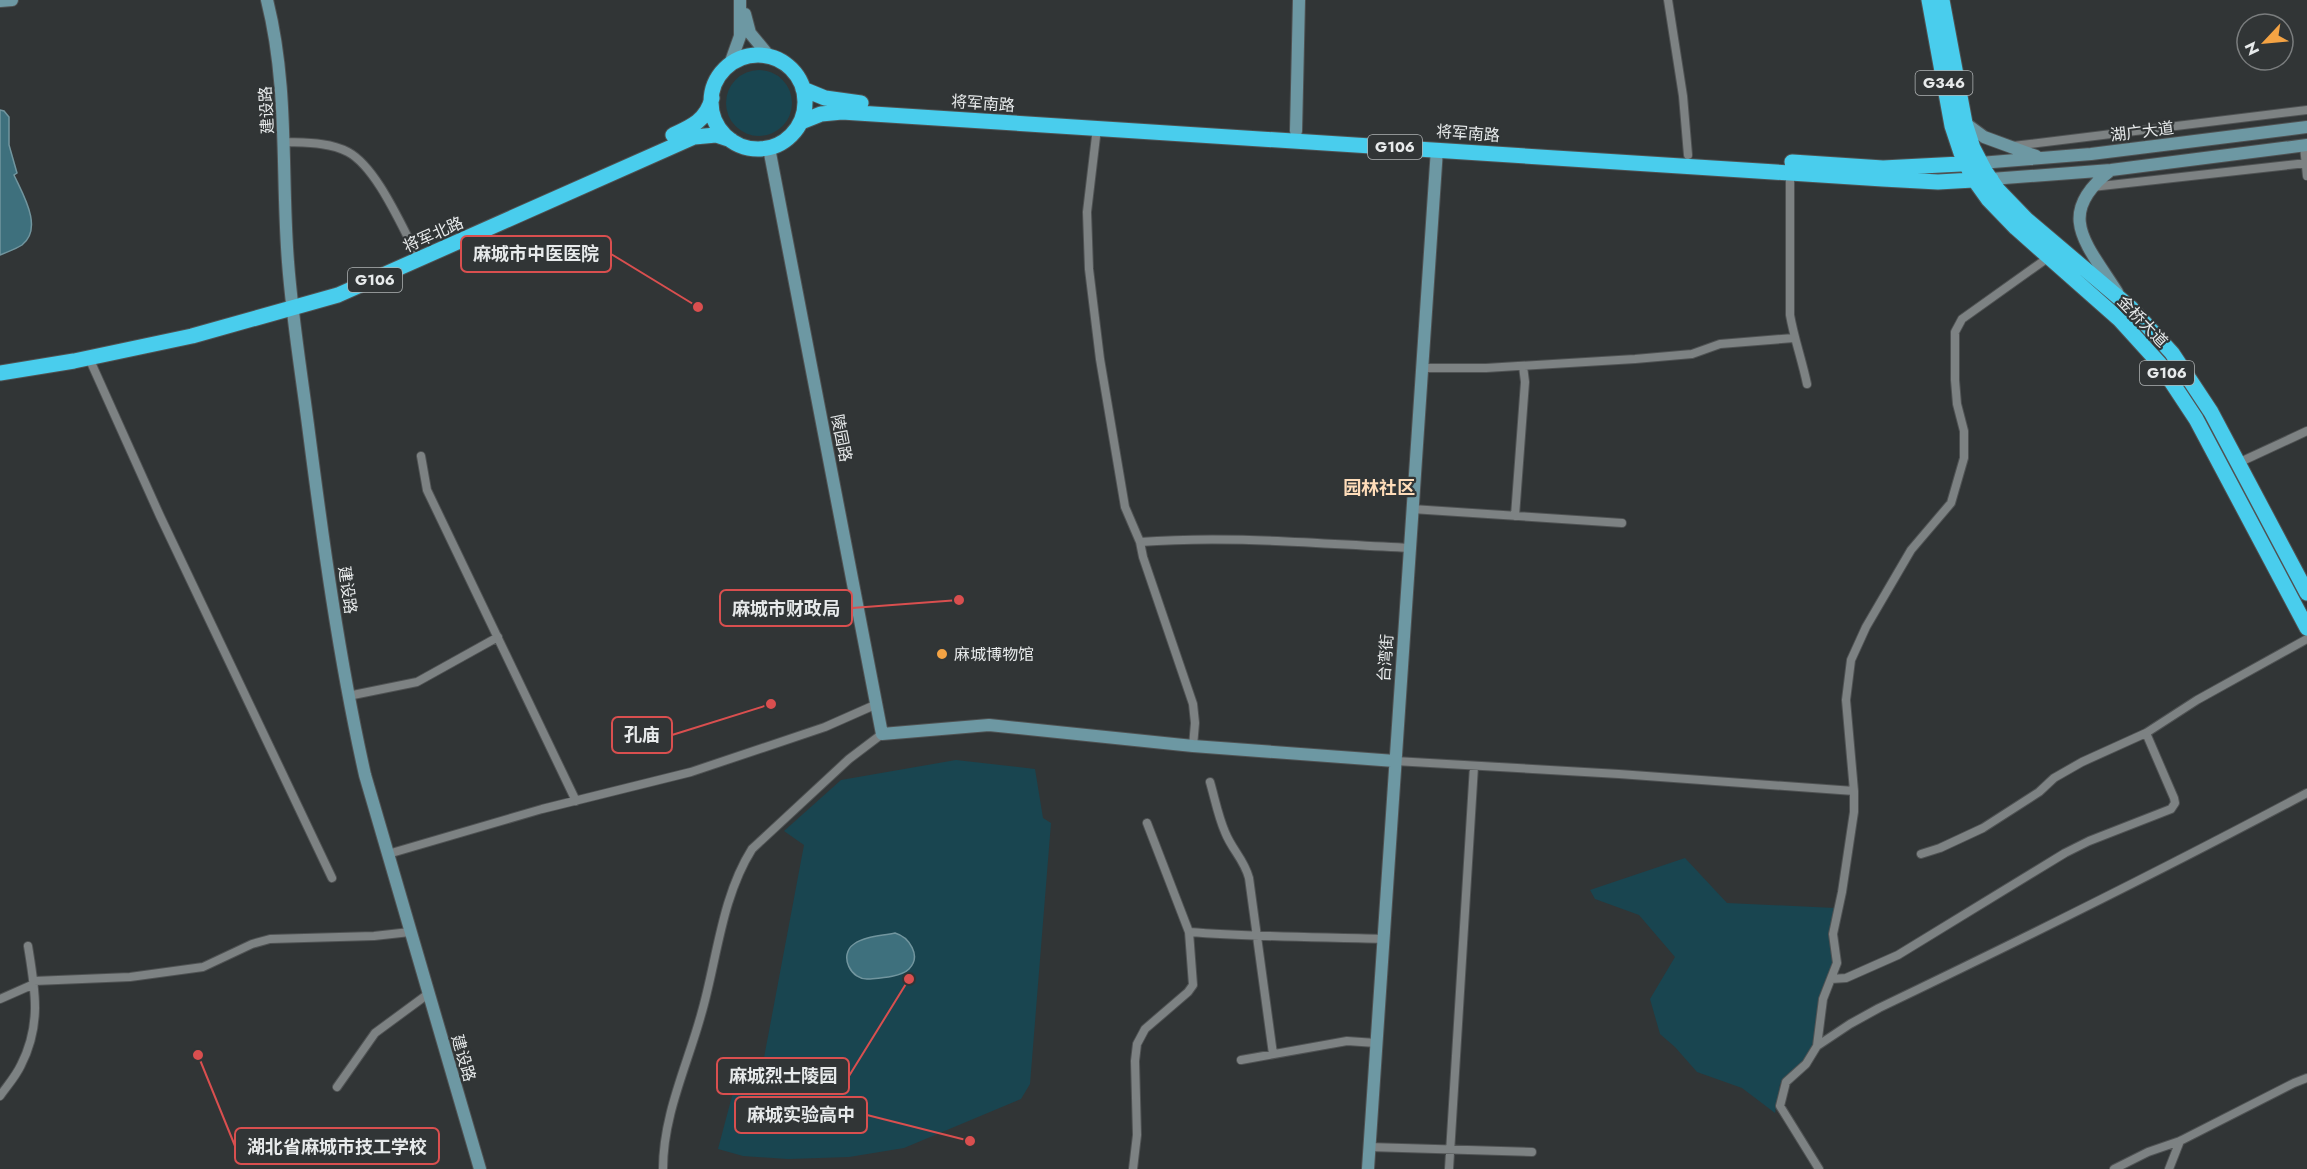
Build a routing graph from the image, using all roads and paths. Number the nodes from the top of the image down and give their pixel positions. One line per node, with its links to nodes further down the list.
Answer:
1 (12, 0): 8 (street)
2 (267, 0): 20 (street, 建设路)
3 (740, 0): 9 (street); 10 (street)
4 (1299, 0): 18 (street)
5 (1668, 0): 25 (street)
6 (1929, 0): 27 (highway, G346)
7 (1942, 0): 15 (highway, G346)
8 (0, 1)
9 (769, 56): 10 (highway); 11 (highway)
10 (730, 64): 12 (highway, G106)
11 (803, 89): 14 (highway); 18 (highway, 将军南路 / G106)
12 (712, 98): 19 (highway); 35 (highway, 将军北路 / G106)
13 (2307, 110): 22 (street)
14 (801, 122): 17 (highway, 将军南路 / G106); 23 (highway, G106)
15 (1965, 123): 22 (street); 27 (highway, G346)
16 (2307, 127): 26 (street, 湖广大道)
17 (1097, 128): 24 (highway, 将军南路 / G106); 52 (street)
18 (1296, 131): 25 (highway, 将军南路 / G106)
19 (731, 140): 23 (highway, G106); 38 (highway, 将军北路 / G106)
20 (284, 142): 35 (street); 38 (street, 建设路)
21 (2305, 145): 28 (street); 29 (street)
22 (2008, 146): 26 (street)
23 (769, 148): 59 (street, 陵园路)
24 (1437, 149): 30 (highway, 将军南路 / G106); 43 (street, 台湾街)
25 (1688, 155): 27 (highway, 将军南路 / G106)
26 (2043, 158): 27 (street, 湖广大道)
27 (1973, 163): 32 (highway, 金桥大道 / G106); 33 (highway, 金桥大道 / G106)
28 (2306, 163): 31 (street); 34 (street)
29 (2112, 170): 33 (street); 34 (street)
30 (1790, 172): 32 (highway, 将军南路 / G106); 39 (street)
31 (2307, 176)
32 (1975, 180): 33 (highway, 将军南路 / G106); 36 (highway, 金桥大道 / G106)
33 (1991, 180): 37 (highway, 金桥大道 / G106)
34 (2092, 187): 37 (street)
35 (416, 251): 38 (highway, 将军北路 / G106)
36 (2049, 257): 55 (highway, 金桥大道 / G106); 66 (street)
37 (2122, 300): 48 (highway, 金桥大道 / G106)
38 (293, 304): 40 (highway, 将军北路 / G106); 41 (highway, 将军北路 / G106); 58 (street, 建设路)
39 (1794, 338): 42 (street); 45 (street)
40 (89, 358): 44 (highway, 将军北路 / G106); 72 (street)
41 (0, 363)
42 (1523, 366): 43 (street); 50 (street)
43 (1422, 368): 49 (street, 台湾街)
44 (0, 374)
45 (1807, 384)
46 (2307, 431): 48 (street)
47 (421, 456): 56 (street)
48 (2238, 463): 54 (highway, 金桥大道 / G106)
49 (1412, 509): 50 (street); 53 (street, 台湾街)
50 (1515, 516): 51 (street)
51 (1622, 523)
52 (1140, 542): 53 (street); 62 (street)
53 (1410, 548): 63 (street, 台湾街)
54 (2307, 594)
55 (2307, 628)
56 (498, 637): 58 (street); 68 (street)
57 (2307, 639): 60 (street)
58 (348, 696): 70 (street, 建设路)
59 (877, 705): 61 (street, 陵园路); 68 (street)
60 (2146, 733): 71 (street); 78 (street)
61 (882, 734): 62 (street); 94 (street)
62 (1192, 746): 63 (street)
63 (1395, 760): 64 (street); 76 (street, 台湾街)
64 (1474, 766): 66 (street); 91 (street)
65 (1210, 782): 75 (street)
66 (1854, 791): 78 (street)
67 (2307, 793): 83 (street)
68 (576, 801): 70 (street)
69 (1147, 823): 74 (street)
70 (388, 854): 73 (street, 建设路)
71 (1921, 854)
72 (332, 878)
73 (410, 932): 79 (street); 80 (street, 建设路)
74 (1189, 932): 75 (street); 95 (street)
75 (1257, 938): 76 (street); 84 (street)
76 (1382, 939): 82 (street, 台湾街)
77 (28, 946): 79 (street)
78 (1831, 979): 83 (street)
79 (34, 983): 81 (street); 88 (street)
80 (428, 994): 87 (street); 93 (street, 建设路)
81 (0, 999)
82 (1376, 1042): 84 (street); 90 (street, 台湾街)
83 (1817, 1047): 98 (street)
84 (1273, 1054): 85 (street)
85 (1241, 1060)
86 (2307, 1078): 89 (street)
87 (337, 1087)
88 (0, 1096)
89 (2180, 1141): 99 (street); 100 (street)
90 (1369, 1147): 91 (street); 96 (street, 台湾街)
91 (1450, 1149): 92 (street); 97 (street)
92 (1532, 1152)
93 (480, 1169)
94 (663, 1169)
95 (1133, 1169)
96 (1368, 1169)
97 (1449, 1169)
98 (1819, 1169)
99 (2114, 1169)
100 (2169, 1169)

